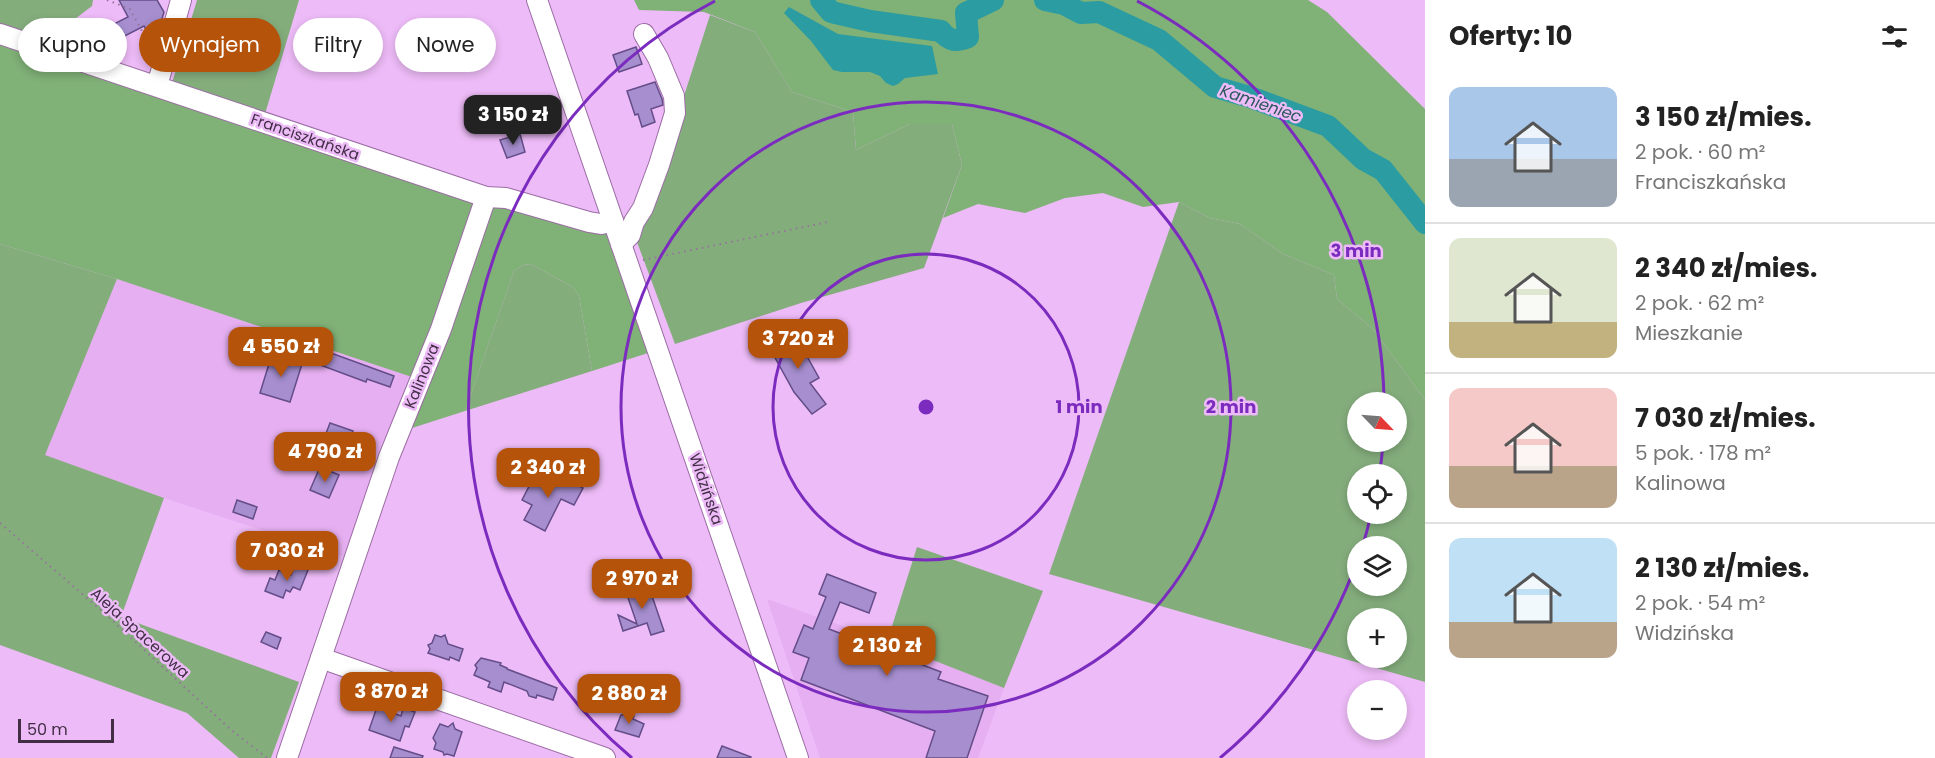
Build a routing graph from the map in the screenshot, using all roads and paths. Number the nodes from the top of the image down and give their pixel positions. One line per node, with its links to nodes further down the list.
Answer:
1 (106, 0): 6 (path)
2 (181, 0): 6 (street)
3 (537, 0): 8 (street, Widzińska)
4 (0, 34): 6 (street, Franciszkańska)
5 (644, 34): 10 (street)
6 (159, 77): 7 (street, Franciszkańska)
7 (486, 197): 8 (street, Franciszkańska); 13 (street, Kalinowa)
8 (613, 221): 10 (street, Widzińska)
9 (828, 222): 11 (path)
10 (621, 244): 11 (street, Widzińska)
11 (628, 264): 17 (street, Widzińska)
12 (0, 523): 14 (path, Aleja Spacerowa)
13 (321, 658): 15 (street, Kalinowa); 16 (street)
14 (267, 758)
15 (287, 758)
16 (605, 758)
17 (798, 758)

